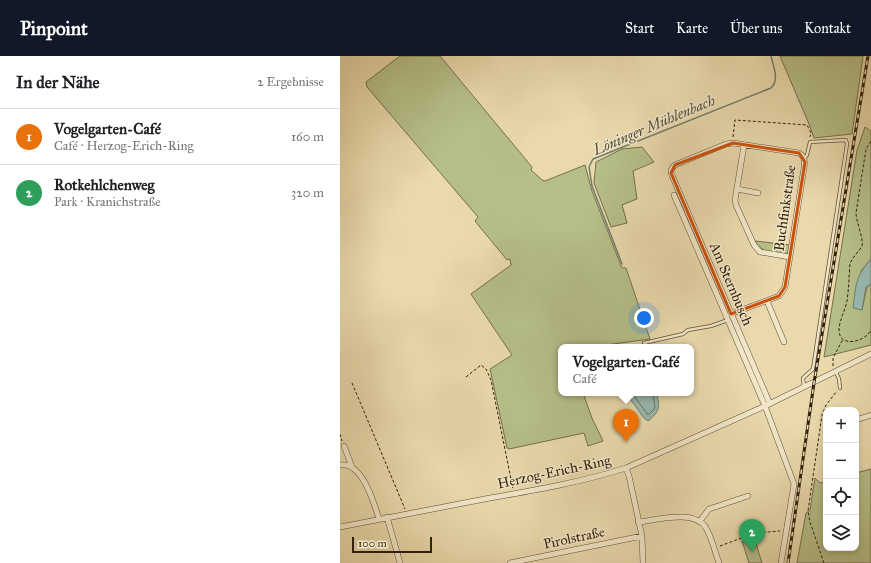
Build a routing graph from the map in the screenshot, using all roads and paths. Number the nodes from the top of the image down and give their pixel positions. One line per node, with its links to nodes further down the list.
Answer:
1 (810, 142): 3 (path); 5 (lane); 23 (lane)
2 (871, 142): 16 (path)
3 (732, 143): 4 (street, Buchfinkstraße); 6 (street, Buchfinkstraße)
4 (744, 145): 5 (street, Buchfinkstraße); 7 (street)
5 (804, 159): 10 (street, Buchfinkstraße)
6 (671, 173): 11 (street, Am Sternbusch)
7 (737, 189): 8 (street); 10 (street)
8 (758, 193)
9 (674, 194): 11 (street, Am Sternbusch)
10 (790, 257): 12 (street, Buchfinkstraße)
11 (706, 263): 13 (street, Am Sternbusch); 14 (street, Am Sternbusch)
12 (767, 301): 13 (street, Buchfinkstraße); 17 (street)
13 (731, 314): 25 (street, Am Sternbusch)
14 (728, 320): 18 (lane); 25 (street, Am Sternbusch)
15 (871, 329): 16 (path)
16 (843, 339): 20 (path)
17 (784, 342)
18 (644, 343)
19 (871, 354): 20 (street, Herzog-Erich-Ring)
20 (836, 372): 23 (street, Herzog-Erich-Ring); 24 (lane)
21 (466, 377): 33 (path)
22 (352, 383): 35 (path)
23 (804, 388): 25 (street, Herzog-Erich-Ring)
24 (840, 388): 51 (path)
25 (768, 405): 32 (street, Herzog-Erich-Ring); 41 (street)
26 (871, 415): 27 (street)
27 (859, 419)
28 (340, 434): 29 (path)
29 (344, 446): 31 (street)
30 (340, 465): 31 (street)
31 (352, 467): 37 (street)
32 (626, 468): 33 (street, Herzog-Erich-Ring); 39 (street)
33 (514, 494): 35 (street, Herzog-Erich-Ring)
34 (748, 496): 38 (street)
35 (407, 514): 36 (street, Herzog-Erich-Ring)
36 (387, 517): 37 (street, Herzog-Erich-Ring); 46 (street)
37 (379, 519): 40 (street, Herzog-Erich-Ring)
38 (700, 521): 39 (street); 45 (street)
39 (638, 522): 42 (street)
40 (340, 526)
41 (787, 530): 43 (path); 50 (street)
42 (642, 536): 47 (street, Pirolstraße); 48 (street)
43 (745, 537): 44 (path); 45 (path)
44 (746, 540)
45 (714, 548): 49 (street)
46 (400, 563)
47 (510, 563)
48 (644, 563)
49 (719, 563)
50 (781, 563)
51 (824, 563)

